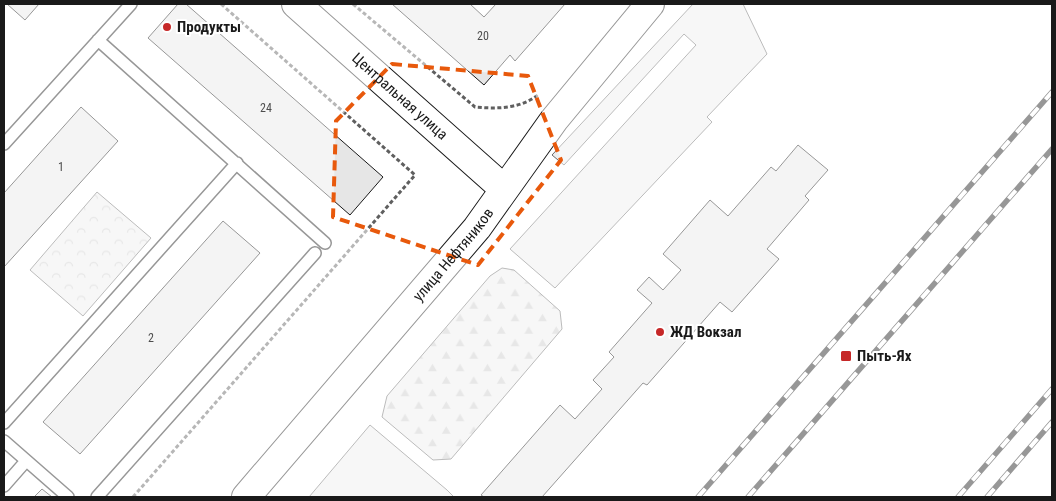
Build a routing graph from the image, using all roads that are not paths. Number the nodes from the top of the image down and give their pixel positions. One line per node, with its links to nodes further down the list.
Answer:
1 (131, 4): 4 (lane)
2 (296, 4): 7 (street, Центральная улица)
3 (650, 4): 7 (street, улица Нефтяников)
4 (98, 40): 5 (lane); 6 (lane)
5 (4, 144)
6 (237, 163): 8 (lane); 10 (lane)
7 (504, 189): 16 (street, улица Нефтяников)
8 (325, 242)
9 (315, 253): 15 (lane)
10 (4, 423)
11 (4, 442): 12 (lane)
12 (26, 461): 13 (lane); 14 (lane)
13 (4, 486)
14 (68, 497)
15 (97, 497)
16 (246, 497)

